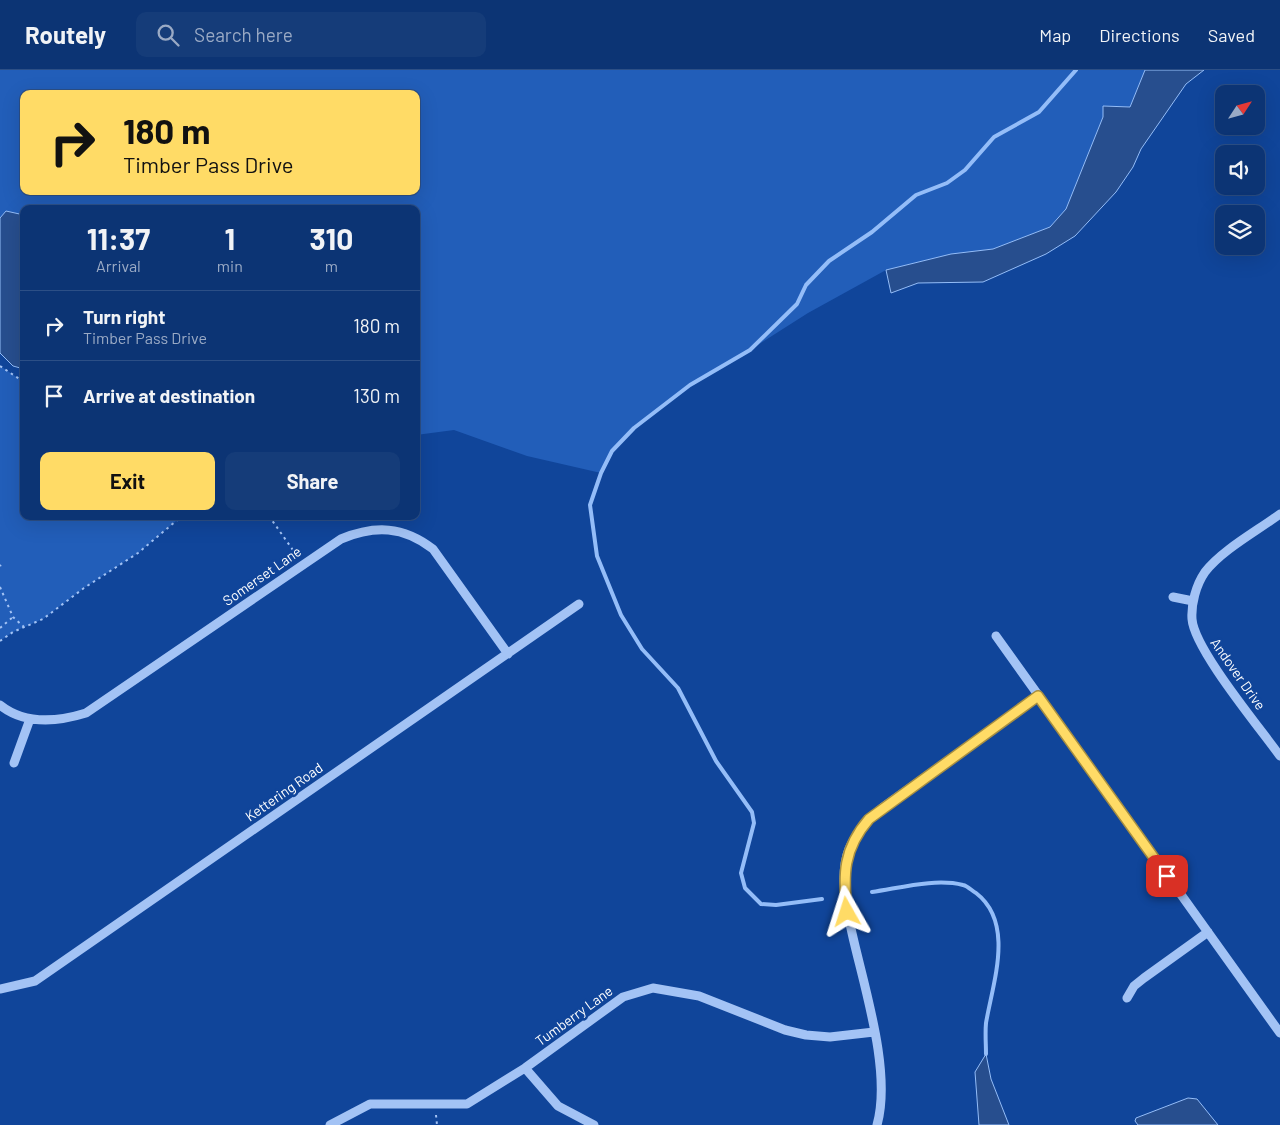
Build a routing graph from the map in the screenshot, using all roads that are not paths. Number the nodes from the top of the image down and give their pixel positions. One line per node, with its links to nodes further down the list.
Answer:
1 (1280, 514): 3 (street)
2 (1173, 597): 3 (street)
3 (1193, 601): 10 (street, Andover Drive)
4 (579, 604): 6 (street, Kettering Road)
5 (996, 636): 7 (street)
6 (508, 654): 9 (street, Somerset Lane); 13 (street, Kettering Road)
7 (1038, 696): 12 (street); 15 (street)
8 (0, 705): 9 (street, Somerset Lane)
9 (30, 719): 11 (street)
10 (1280, 756)
11 (14, 763)
12 (1208, 932): 14 (street); 16 (street)
13 (0, 989)
14 (1128, 998)
15 (874, 1032): 17 (street, Tumberry Lane); 20 (street)
16 (1280, 1033)
17 (525, 1068): 18 (street, Tumberry Lane); 19 (street)
18 (330, 1125)
19 (594, 1125)
20 (877, 1125)

